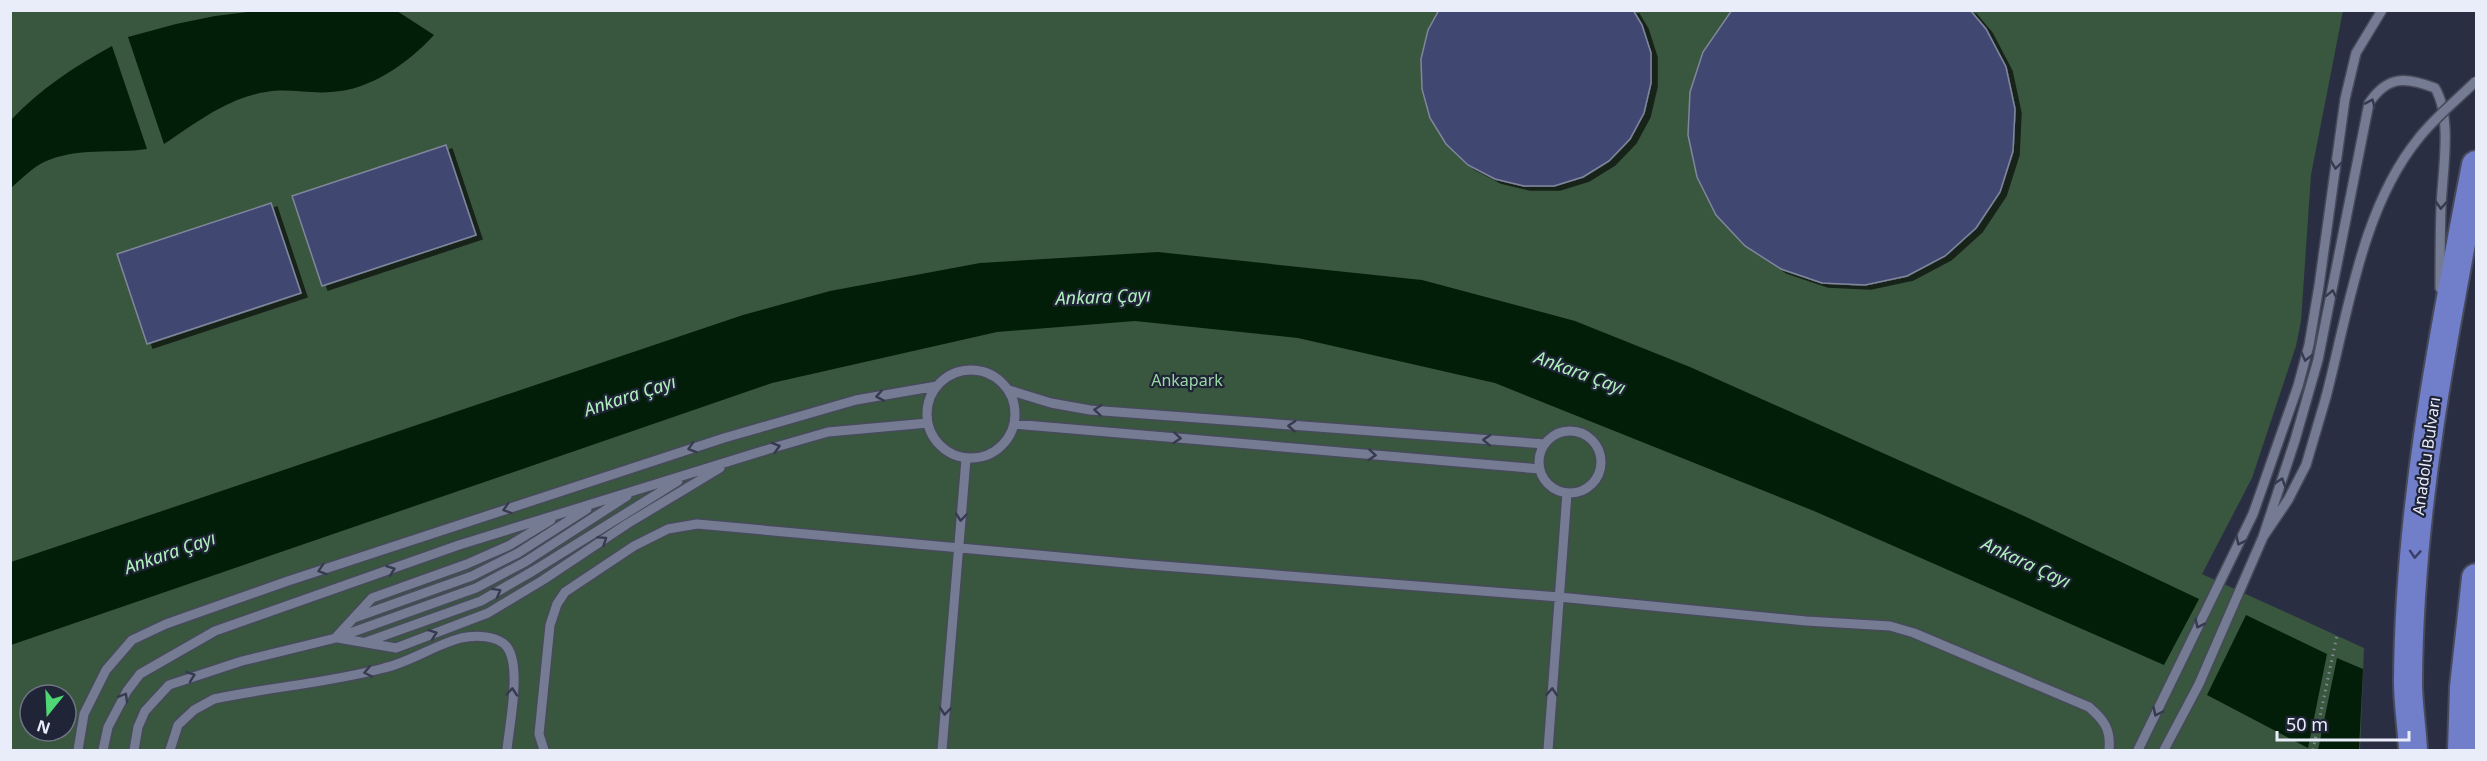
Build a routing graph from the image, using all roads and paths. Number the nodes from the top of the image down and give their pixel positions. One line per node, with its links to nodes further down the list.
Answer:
1 (2382, 10): 38 (lane, one-way to 38)
2 (2476, 81): 18 (lane, bridge)
3 (2476, 165): 4 (main road, Anadolu Bulvarı)
4 (2440, 356): 18 (lane, one-way to 4); 28 (main road, Anadolu Bulvarı, one-way to 28)
5 (937, 386): 6 (lane); 7 (lane); 29 (lane, one-way to 29)
6 (1008, 390): 8 (lane); 9 (lane, one-way to 6)
7 (928, 423): 10 (lane); 11 (lane, one-way to 7)
8 (1014, 424): 10 (lane); 12 (lane, one-way to 12)
9 (1545, 444): 12 (lane); 15 (lane)
10 (966, 459): 19 (lane, one-way to 19)
11 (733, 460): 13 (lane); 25 (lane, one-way to 11)
12 (1540, 469): 15 (lane)
13 (687, 475): 14 (lane); 25 (lane, one-way to 13)
14 (634, 491): 16 (lane); 24 (lane)
15 (1567, 493): 21 (lane)
16 (599, 501): 17 (lane); 22 (lane)
17 (563, 513): 22 (lane); 30 (lane, one-way to 17)
18 (2263, 537): 39 (lane)
19 (959, 548): 21 (lane); 34 (lane); 35 (lane, one-way to 35)
20 (2476, 578): 26 (main road)
21 (1559, 597): 36 (lane, one-way to 21); 37 (lane)
22 (354, 618): 24 (lane)
23 (2337, 635): 40 (path)
24 (336, 638): 25 (lane); 31 (lane, one-way to 24)
25 (364, 642)
26 (2464, 687): 27 (main road); 41 (main road)
27 (2476, 723)
28 (2413, 749)
29 (78, 750)
30 (103, 750)
31 (134, 750)
32 (170, 750): 33 (lane, one-way to 32)
33 (507, 750)
34 (544, 750)
35 (942, 750)
36 (1548, 750)
37 (2109, 750)
38 (2139, 750)
39 (2164, 750)
40 (2313, 750)
41 (2462, 750)

